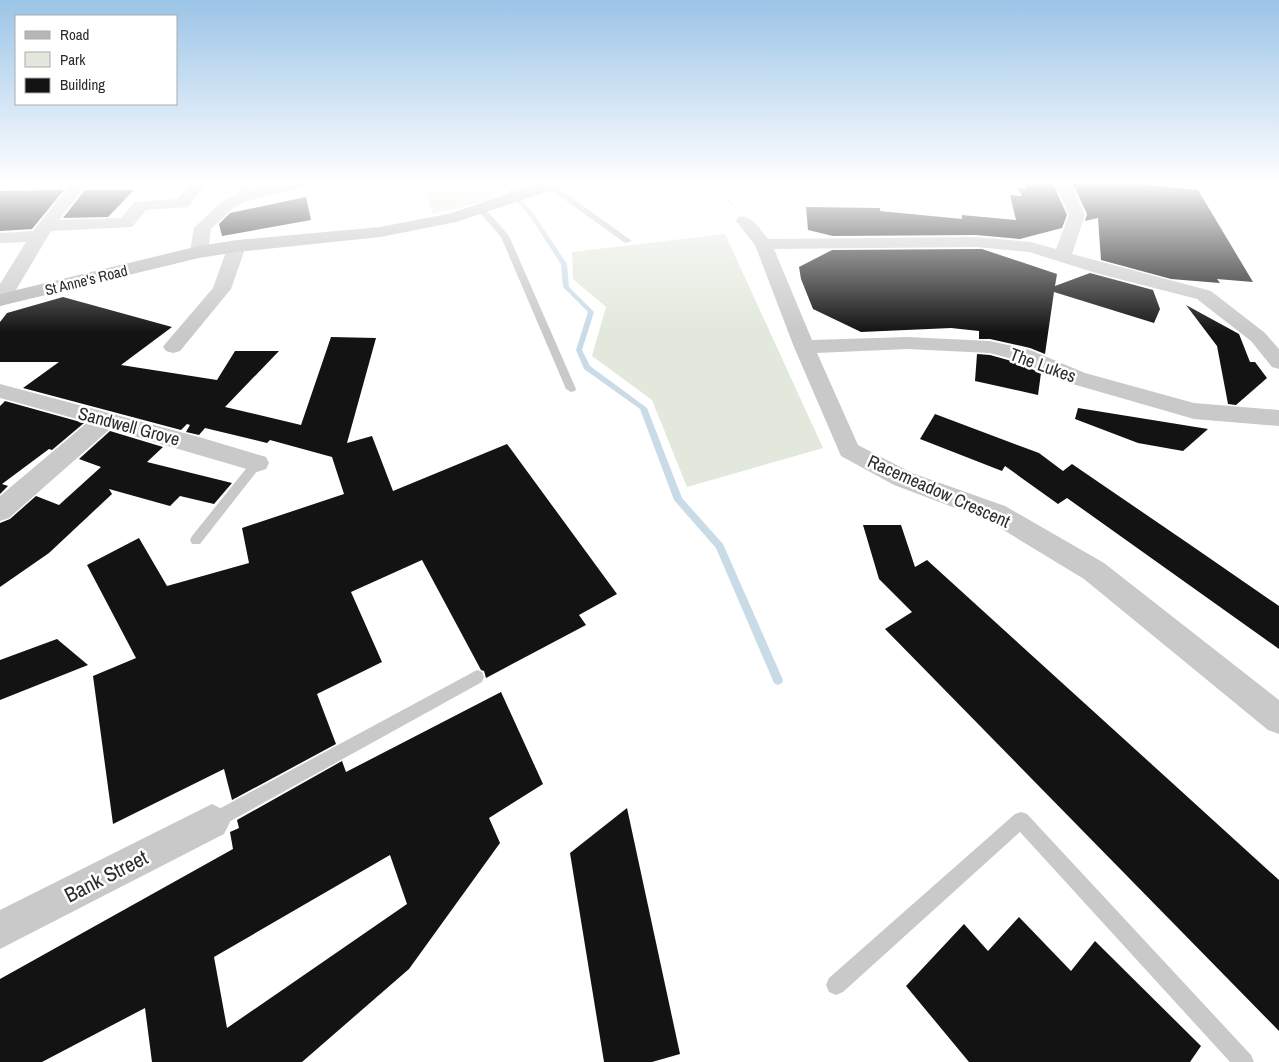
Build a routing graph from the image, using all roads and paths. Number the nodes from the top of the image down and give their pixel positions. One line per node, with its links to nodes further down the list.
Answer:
1 (27, 234): 9 (street)
2 (41, 234): 15 (street)
3 (202, 234): 13 (street)
4 (364, 234): 12 (street, St Anne's Road)
5 (503, 234): 19 (lane)
6 (617, 234): 10 (lane)
7 (755, 234): 11 (street, Racemeadow Crescent)
8 (1070, 234): 14 (street)
9 (0, 238)
10 (628, 241)
11 (763, 244): 14 (street); 17 (street, Racemeadow Crescent)
12 (237, 246): 13 (street, St Anne's Road); 16 (street)
13 (199, 252): 15 (street, St Anne's Road)
14 (1062, 257): 18 (street)
15 (0, 300)
16 (174, 347)
17 (804, 348): 21 (street, The Lukes); 27 (street, Racemeadow Crescent)
18 (1279, 362)
19 (571, 389)
20 (0, 391): 22 (street, Sandwell Grove)
21 (1279, 418)
22 (104, 420): 23 (street, Sandwell Grove); 24 (street)
23 (257, 463): 25 (lane)
24 (0, 511)
25 (196, 540)
26 (478, 677): 28 (lane)
27 (1279, 719)
28 (212, 822): 29 (street, Bank Street)
29 (0, 930)
30 (836, 985): 31 (lane)
31 (1244, 1062)

